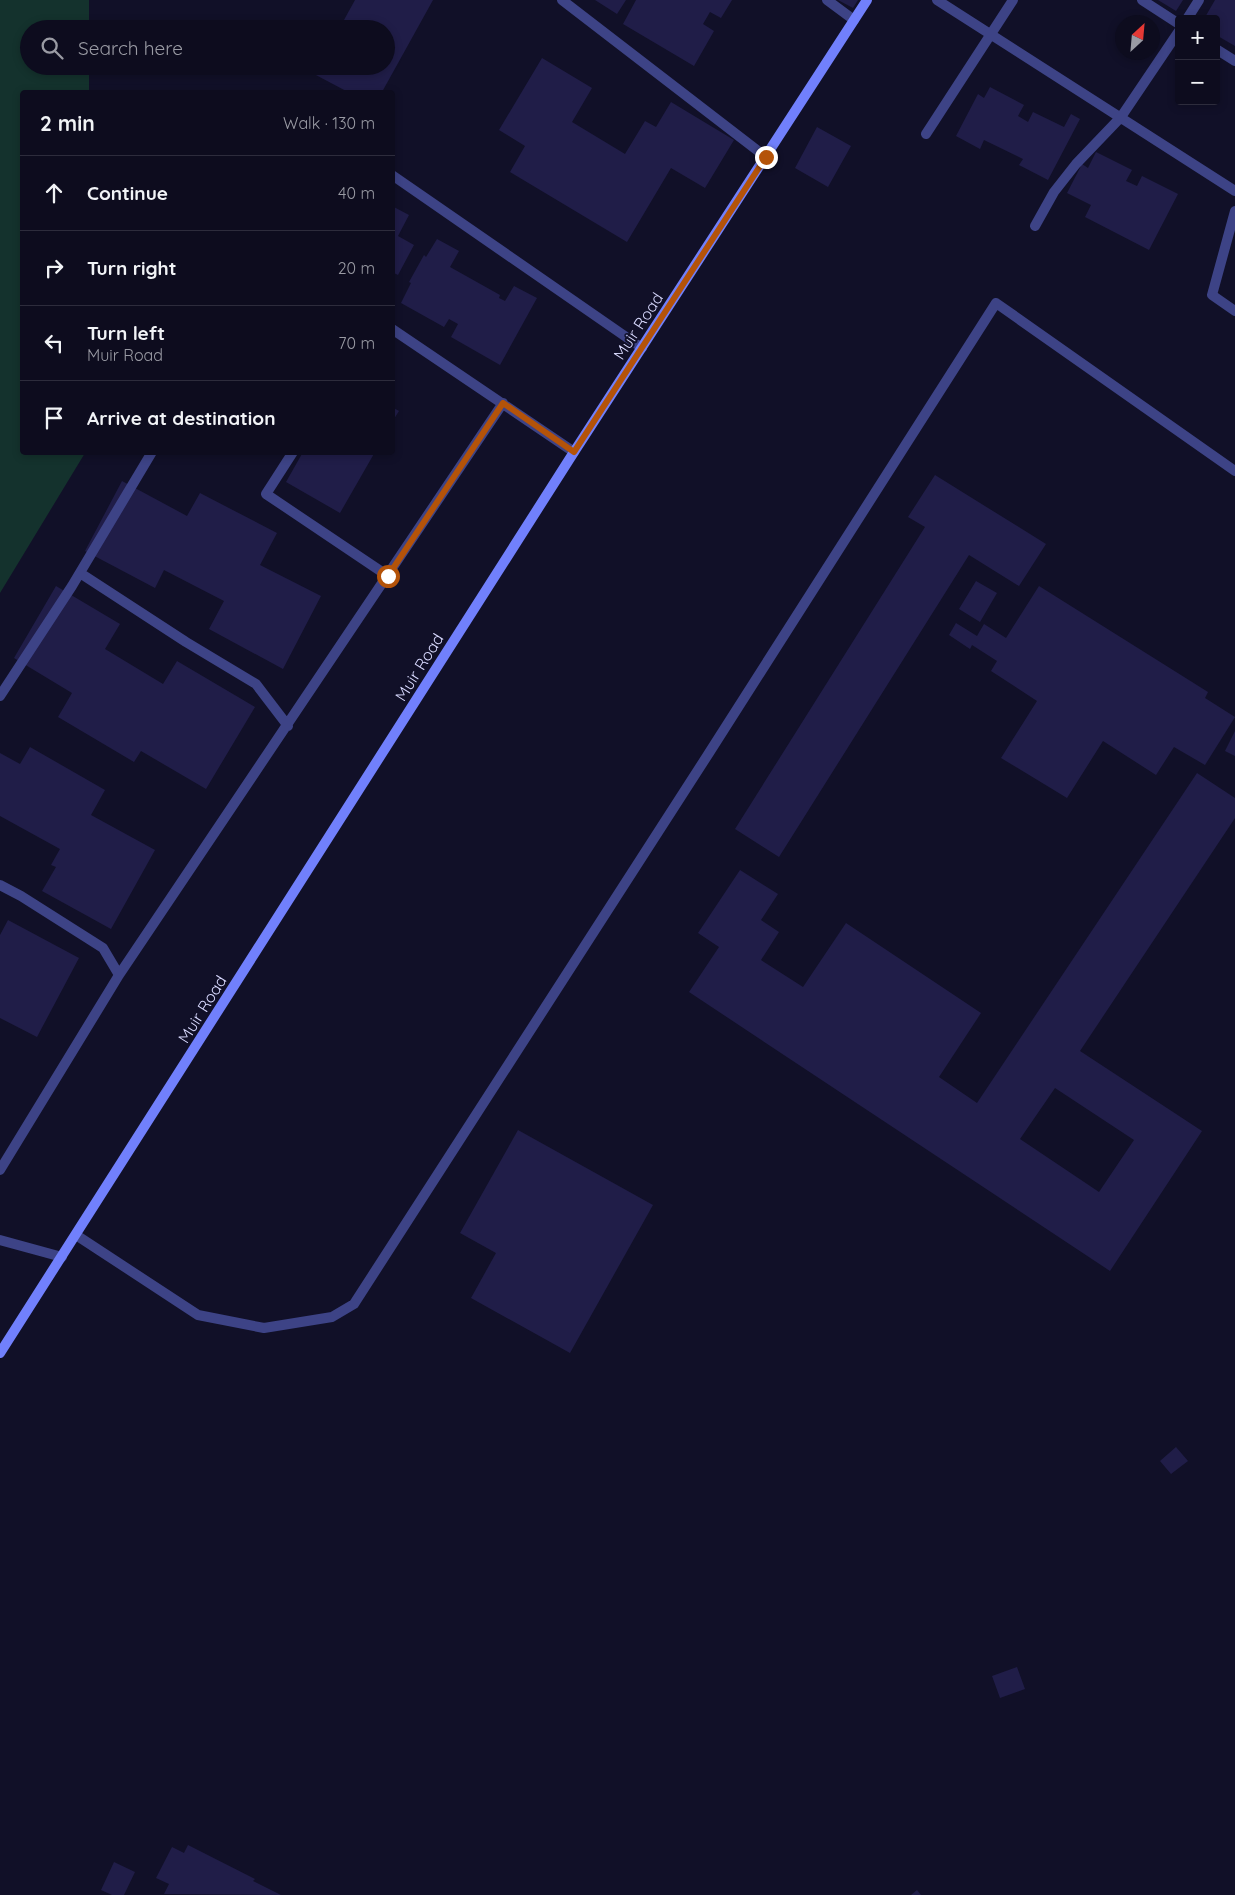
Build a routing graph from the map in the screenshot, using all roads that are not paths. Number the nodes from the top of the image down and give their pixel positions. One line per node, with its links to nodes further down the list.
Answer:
1 (562, 0): 17 (street)
2 (826, 0): 9 (street)
3 (867, 0): 9 (main road, Muir Road)
4 (937, 0): 11 (street)
5 (1013, 0): 11 (street)
6 (1142, 0): 10 (street)
7 (1199, 0): 8 (street)
8 (1190, 15)
9 (854, 20): 17 (main road, Muir Road)
10 (1175, 21)
11 (991, 33): 15 (street); 16 (street)
12 (1175, 37): 15 (street)
13 (1220, 52): 14 (street)
14 (1235, 61)
15 (1121, 117): 19 (street); 21 (street)
16 (926, 134)
17 (766, 157): 24 (main road, Muir Road)
18 (395, 177): 24 (street)
19 (1235, 191)
20 (1235, 211): 22 (street)
21 (1036, 226)
22 (1235, 311)
23 (395, 331): 25 (street)
24 (642, 348): 26 (main road, Muir Road)
25 (503, 403): 26 (street); 31 (street)
26 (574, 452): 37 (main road, Muir Road)
27 (150, 455): 30 (street)
28 (291, 455): 31 (street)
29 (1235, 471): 37 (street)
30 (80, 573): 32 (street); 33 (street)
31 (388, 576): 33 (street)
32 (0, 696)
33 (288, 726): 35 (street)
34 (0, 885): 35 (street)
35 (119, 975): 36 (street)
36 (0, 1170)
37 (76, 1235): 39 (main road, Muir Road)
38 (0, 1240): 39 (street)
39 (62, 1258): 40 (main road, Muir Road)
40 (0, 1353)

